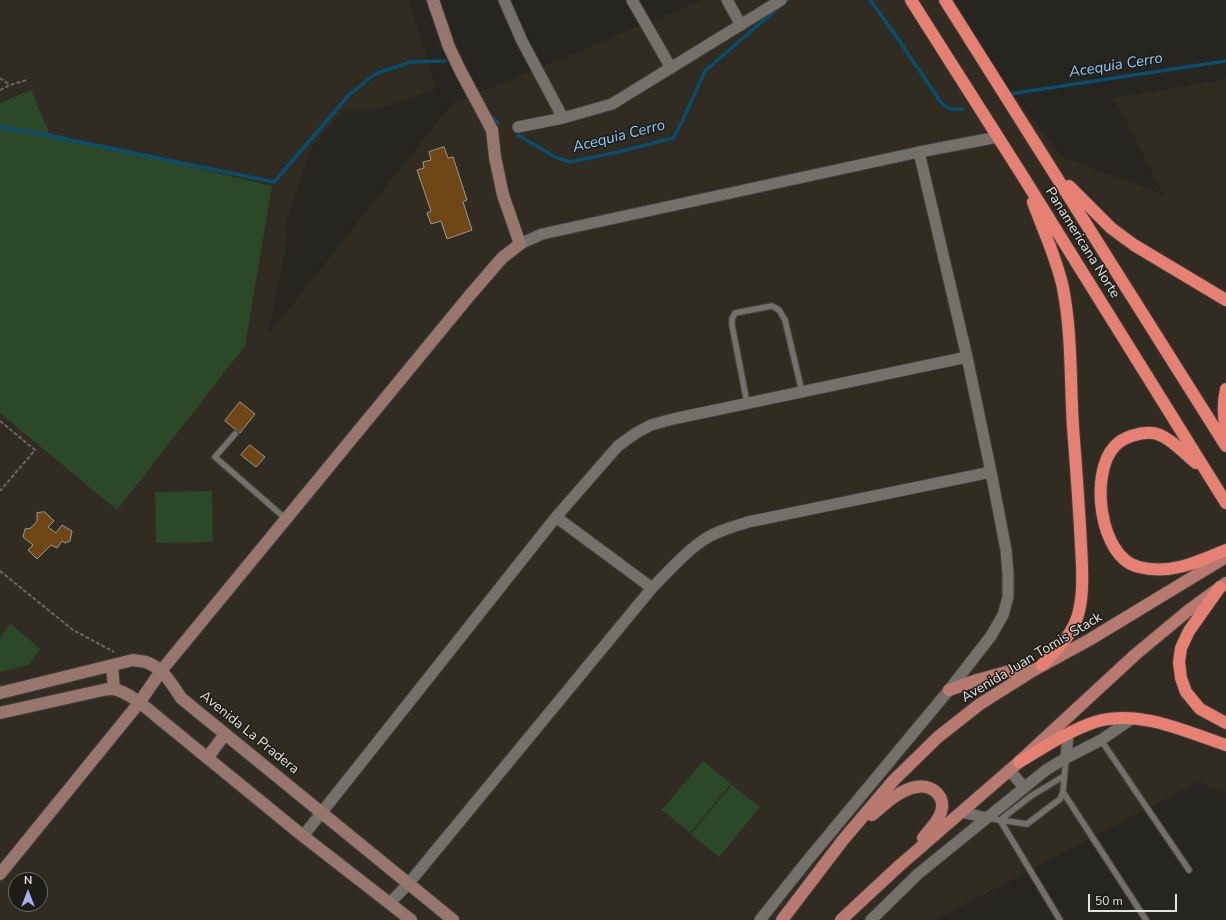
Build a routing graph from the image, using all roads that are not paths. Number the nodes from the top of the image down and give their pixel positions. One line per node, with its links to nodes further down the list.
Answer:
1 (433, 0): 16 (street)
2 (504, 0): 10 (street)
3 (632, 0): 9 (street)
4 (727, 0): 8 (street)
5 (781, 0): 8 (street)
6 (912, 0): 12 (highway, Panamericana Norte)
7 (945, 0): 14 (highway, Panamericana Norte)
8 (741, 25): 9 (street)
9 (671, 68): 10 (street)
10 (563, 118): 11 (street)
11 (518, 127)
12 (998, 137): 13 (street); 15 (highway, Panamericana Norte)
13 (919, 152): 16 (street); 18 (street, Avenida Juan Tomis Stack)
14 (1052, 168): 17 (highway); 24 (highway, Panamericana Norte)
15 (1022, 175): 25 (highway, Panamericana Norte); 35 (highway)
16 (520, 244): 29 (street)
17 (1226, 300)
18 (967, 357): 20 (street); 26 (street, Avenida Juan Tomis Stack)
19 (1226, 389): 22 (highway)
20 (802, 392): 21 (street); 21 (lane)
21 (748, 403): 28 (street)
22 (1226, 430)
23 (235, 434): 29 (lane)
24 (1226, 446)
25 (1205, 470): 27 (highway, Panamericana Norte); 30 (highway)
26 (991, 472): 33 (street); 38 (street, Avenida Juan Tomis Stack)
27 (1226, 503)
28 (556, 517): 33 (street); 55 (street)
29 (286, 519): 36 (street)
30 (1226, 550)
31 (1226, 557): 35 (main road, Avenida Juan Tomis Stack)
32 (1223, 585): 43 (highway); 50 (main road)
33 (652, 588): 64 (street)
34 (112, 666): 36 (street, Avenida La Pradera); 37 (street); 39 (street, Avenida La Pradera)
35 (1038, 668): 38 (main road); 60 (main road, Avenida Juan Tomis Stack)
36 (161, 671): 40 (street); 44 (street, Avenida La Pradera)
37 (114, 689): 40 (street); 41 (street)
38 (949, 690): 68 (street, Avenida Juan Tomis Stack)
39 (0, 693)
40 (139, 702): 48 (street); 63 (street)
41 (0, 712)
42 (1133, 718): 45 (highway); 46 (street); 47 (highway)
43 (1226, 723)
44 (225, 734): 48 (street); 55 (street, Avenida La Pradera)
45 (1068, 734): 49 (street); 50 (highway)
46 (1101, 740): 49 (street); 62 (lane)
47 (1226, 745)
48 (208, 757): 59 (street)
49 (1066, 758): 52 (lane); 53 (street)
50 (1019, 762): 51 (main road)
51 (1009, 770): 53 (street); 56 (main road)
52 (1064, 776): 53 (lane); 54 (lane)
53 (1027, 792): 57 (street); 58 (lane)
54 (1063, 792): 58 (lane); 73 (lane)
55 (322, 812): 59 (street); 64 (street, Avenida La Pradera)
56 (962, 812): 57 (street); 61 (main road)
57 (987, 818): 58 (lane); 71 (street)
58 (1000, 820): 72 (lane)
59 (302, 836): 65 (street)
60 (843, 840): 61 (main road); 69 (main road, Avenida Juan Tomis Stack)
61 (899, 866): 70 (main road)
62 (1189, 870)
63 (0, 874)
64 (409, 883): 65 (street); 67 (street, Avenida La Pradera)
65 (390, 903): 66 (street)
66 (411, 920)
67 (453, 920)
68 (760, 920)
69 (782, 920)
70 (841, 920)
71 (871, 920)
72 (1060, 920)
73 (1146, 920)

